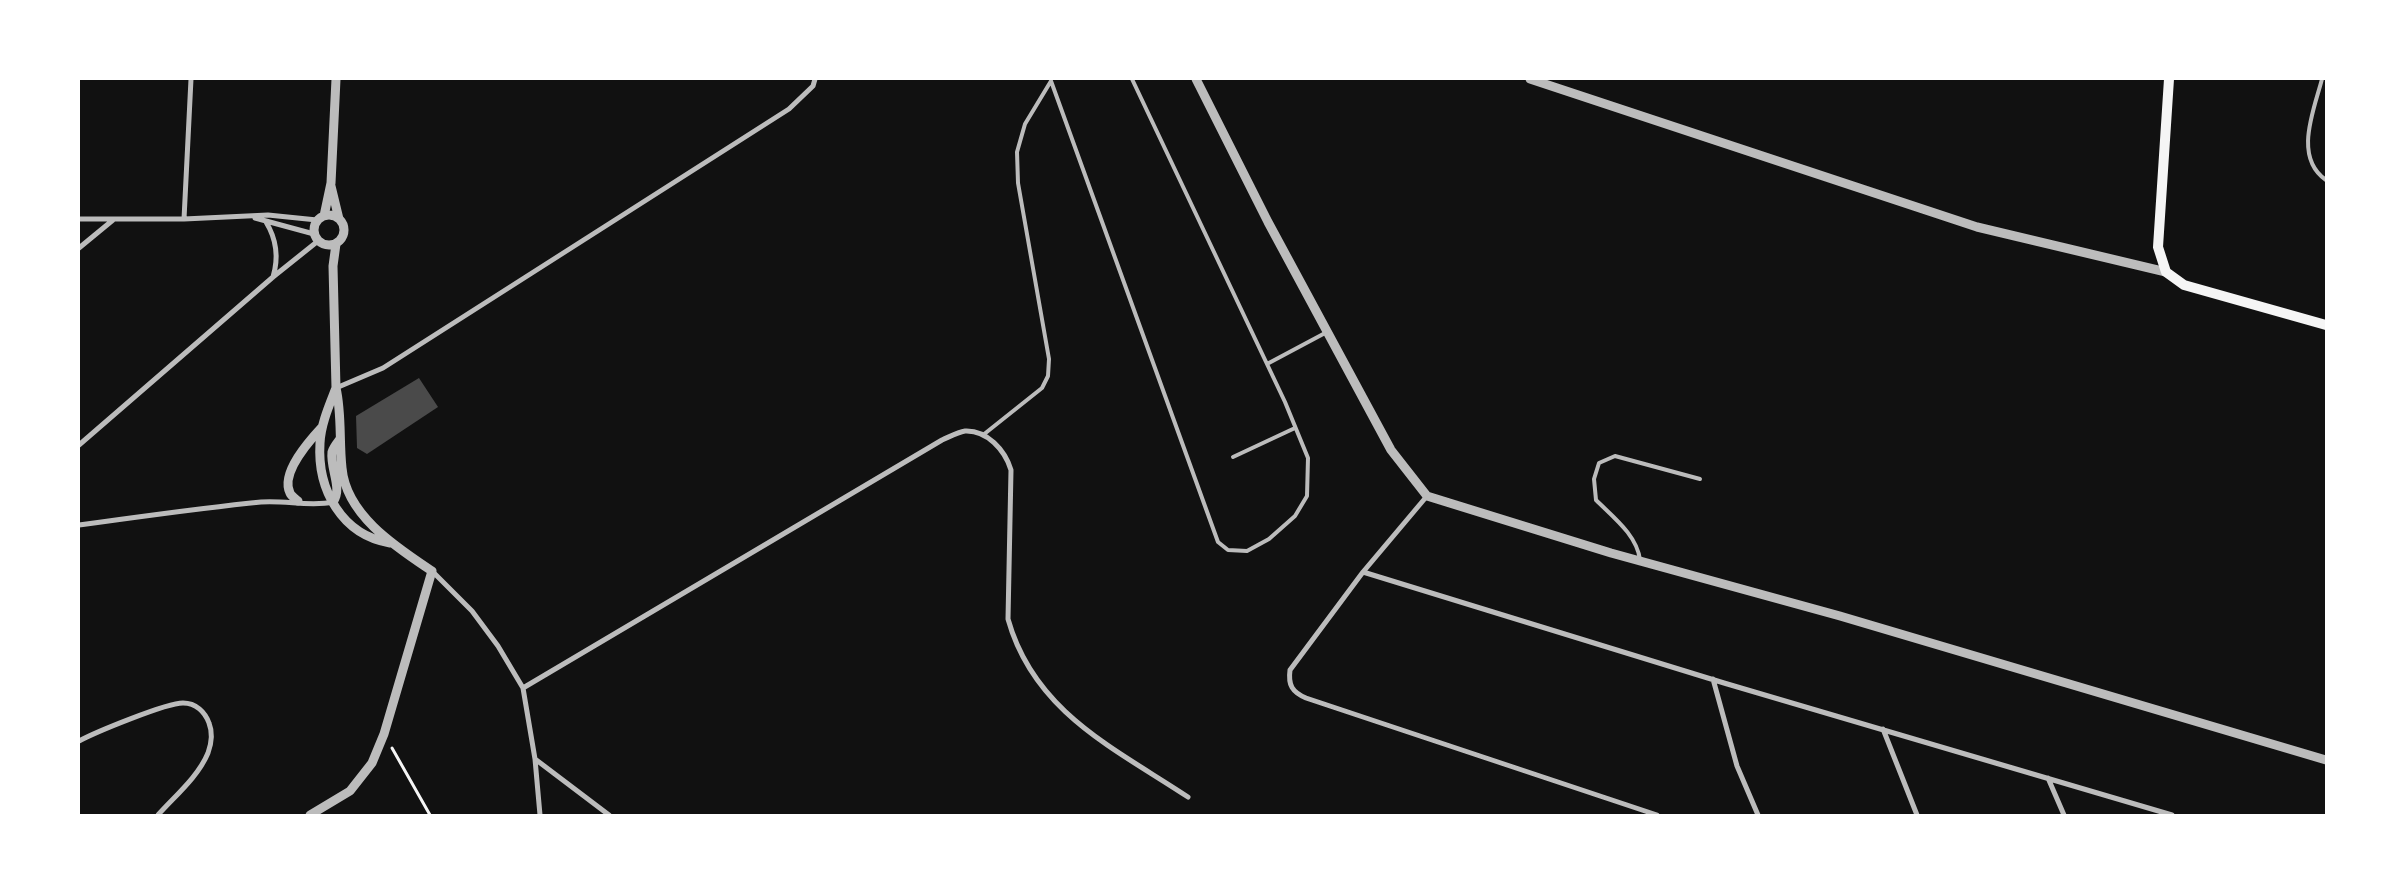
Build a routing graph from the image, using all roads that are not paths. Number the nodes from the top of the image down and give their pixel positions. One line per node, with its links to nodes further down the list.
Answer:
1 (191, 79): 16 (street)
2 (336, 79): 11 (street)
3 (815, 79): 26 (street)
4 (1132, 79): 25 (lane)
5 (1196, 79): 24 (street)
6 (1530, 79): 21 (street)
7 (2168, 79): 21 (main road)
8 (2322, 79): 10 (lane)
9 (1052, 80): 28 (lane); 29 (lane)
10 (2326, 180)
11 (331, 183): 13 (street); 17 (street)
12 (252, 217): 13 (street); 16 (street); 18 (street)
13 (320, 218): 17 (street); 19 (street)
14 (79, 219): 15 (street)
15 (113, 219): 16 (street); 20 (street)
16 (184, 219)
17 (339, 219): 19 (street)
18 (266, 222): 19 (street); 22 (street)
19 (324, 241): 22 (street); 26 (street)
20 (79, 248)
21 (2166, 272): 23 (main road)
22 (273, 277): 31 (street)
23 (2326, 325)
24 (1327, 332): 25 (lane); 34 (street)
25 (1267, 364): 28 (lane)
26 (336, 388): 27 (street); 30 (street)
27 (322, 427): 35 (street); 36 (street)
28 (1295, 428): 32 (lane)
29 (983, 435): 43 (street); 51 (street)
30 (340, 439): 36 (street); 38 (street)
31 (79, 445)
32 (1233, 457)
33 (1700, 479): 39 (lane)
34 (1427, 496): 39 (street); 41 (street)
35 (298, 501): 36 (street); 37 (street)
36 (333, 502): 38 (street)
37 (79, 525)
38 (390, 543): 40 (street)
39 (1640, 561): 49 (street)
40 (432, 571): 43 (street); 53 (street)
41 (1363, 572): 42 (street); 56 (street)
42 (1713, 679): 44 (street); 57 (street)
43 (523, 688): 48 (street)
44 (1884, 729): 50 (street); 58 (street)
45 (79, 733): 46 (street)
46 (86, 737): 47 (street); 52 (street)
47 (79, 741)
48 (535, 759): 54 (street); 55 (street)
49 (2326, 760)
50 (2048, 778): 59 (street); 60 (street)
51 (1188, 797)
52 (158, 815)
53 (310, 815)
54 (540, 815)
55 (609, 815)
56 (1657, 815)
57 (1758, 815)
58 (1917, 815)
59 (2064, 815)
60 (2172, 815)

